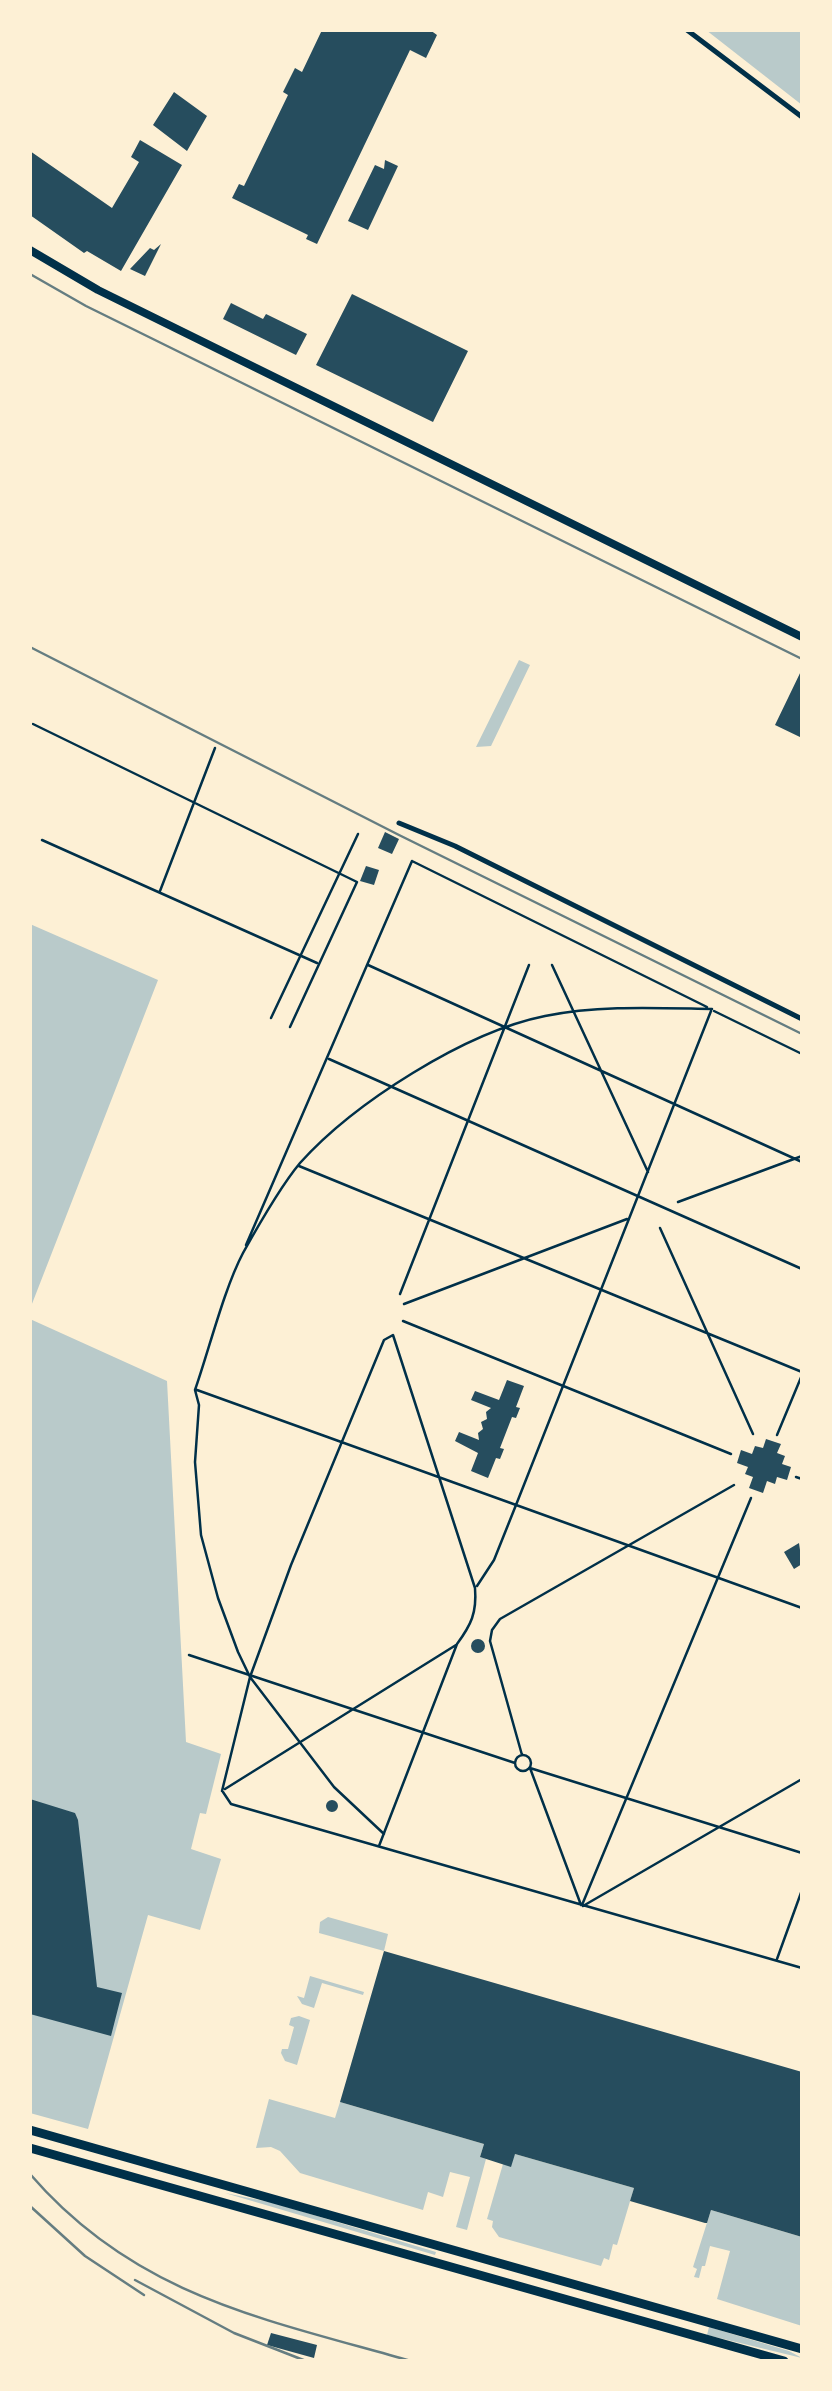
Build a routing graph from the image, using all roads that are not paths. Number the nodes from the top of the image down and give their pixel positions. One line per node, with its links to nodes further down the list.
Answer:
1 (688, 30): 2 (street)
2 (802, 117)
3 (30, 250): 4 (main road)
4 (802, 638)
5 (398, 823): 11 (street)
6 (367, 964): 9 (lane); 12 (lane); 14 (lane)
7 (529, 965): 12 (lane)
8 (552, 965): 10 (lane)
9 (712, 1010): 10 (lane); 13 (lane); 17 (lane)
10 (573, 1011): 12 (lane); 15 (lane)
11 (802, 1018)
12 (505, 1027): 15 (lane); 16 (lane); 18 (lane)
13 (802, 1054)
14 (328, 1059): 16 (lane); 28 (lane)
15 (604, 1072): 17 (lane); 22 (lane)
16 (392, 1087): 18 (lane); 21 (lane)
17 (674, 1104): 19 (lane); 22 (lane)
18 (468, 1121): 23 (lane); 26 (lane)
19 (795, 1158): 20 (lane); 24 (lane)
20 (802, 1159)
21 (298, 1166): 26 (lane); 28 (lane)
22 (648, 1172): 23 (lane)
23 (638, 1196): 25 (lane); 30 (lane)
24 (678, 1202)
25 (628, 1218): 29 (lane); 31 (lane)
26 (430, 1219): 29 (lane); 32 (lane)
27 (660, 1228): 35 (lane)
28 (242, 1256): 38 (lane)
29 (524, 1258): 31 (lane); 33 (lane)
30 (802, 1269)
31 (600, 1289): 35 (lane); 37 (lane)
32 (400, 1294)
33 (404, 1304)
34 (403, 1321): 37 (lane)
35 (708, 1333): 36 (lane); 39 (lane)
36 (802, 1373): 40 (lane)
37 (562, 1385): 42 (lane); 48 (lane)
38 (196, 1390): 41 (lane); 55 (lane)
39 (753, 1434)
40 (777, 1436)
41 (341, 1442): 44 (lane); 44 (lane); 55 (lane)
42 (731, 1454)
43 (796, 1477): 45 (lane)
44 (440, 1478): 48 (lane); 51 (lane)
45 (802, 1479)
46 (734, 1485): 49 (lane)
47 (750, 1498): 50 (lane)
48 (516, 1505): 49 (lane); 51 (lane)
49 (629, 1546): 50 (lane); 59 (lane)
50 (717, 1578): 52 (lane); 64 (lane)
51 (475, 1588): 53 (lane)
52 (802, 1608)
53 (458, 1644): 56 (lane); 57 (lane)
54 (189, 1655): 55 (lane)
55 (250, 1678): 56 (lane); 58 (lane); 63 (lane)
56 (353, 1709): 57 (lane); 58 (lane)
57 (424, 1732): 60 (lane); 66 (lane)
58 (299, 1743): 63 (lane); 66 (lane)
59 (522, 1755): 60 (lane); 61 (lane)
60 (515, 1762): 61 (lane)
61 (530, 1768): 64 (lane); 70 (lane)
62 (802, 1779): 65 (lane)
63 (222, 1790): 67 (lane)
64 (626, 1798): 65 (lane); 70 (lane)
65 (718, 1827): 68 (lane); 70 (lane)
66 (384, 1834): 67 (lane)
67 (379, 1846): 70 (lane)
68 (802, 1853)
69 (802, 1890): 71 (lane)
70 (582, 1907): 71 (lane)
71 (776, 1961): 72 (lane)
72 (802, 1968)
73 (30, 2130): 75 (main road)
74 (30, 2148): 76 (main road)
75 (802, 2348)
76 (784, 2361)

